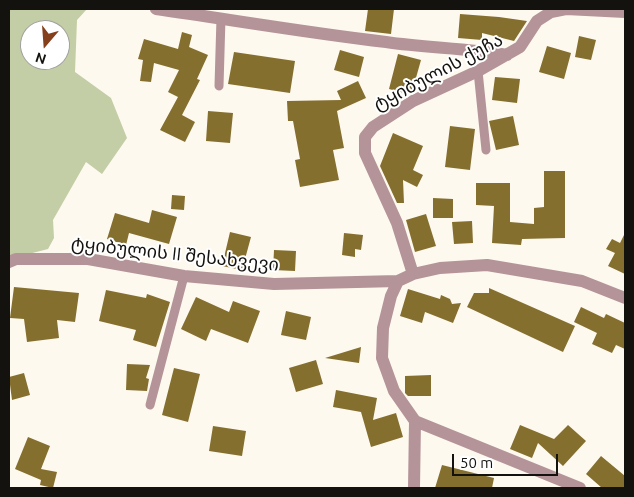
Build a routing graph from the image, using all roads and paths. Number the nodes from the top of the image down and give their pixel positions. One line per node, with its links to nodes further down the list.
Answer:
1 (156, 9): 3 (street)
2 (625, 12): 4 (street, ტყიბულის ქუჩა)
3 (220, 18): 4 (street); 6 (lane)
4 (507, 55): 5 (street, ტყიბულის ქუჩა)
5 (478, 71): 7 (lane); 9 (street, ტყიბულის ქუჩა)
6 (219, 86)
7 (486, 150)
8 (9, 262): 10 (street, ტყიბულის II შესახვევი)
9 (413, 274): 11 (street); 12 (street)
10 (184, 276): 11 (street, ტყიბულის II შესახვევი); 13 (lane)
11 (398, 281): 14 (street)
12 (625, 298)
13 (150, 405)
14 (415, 421): 15 (street); 16 (street)
15 (414, 488)
16 (580, 488)

